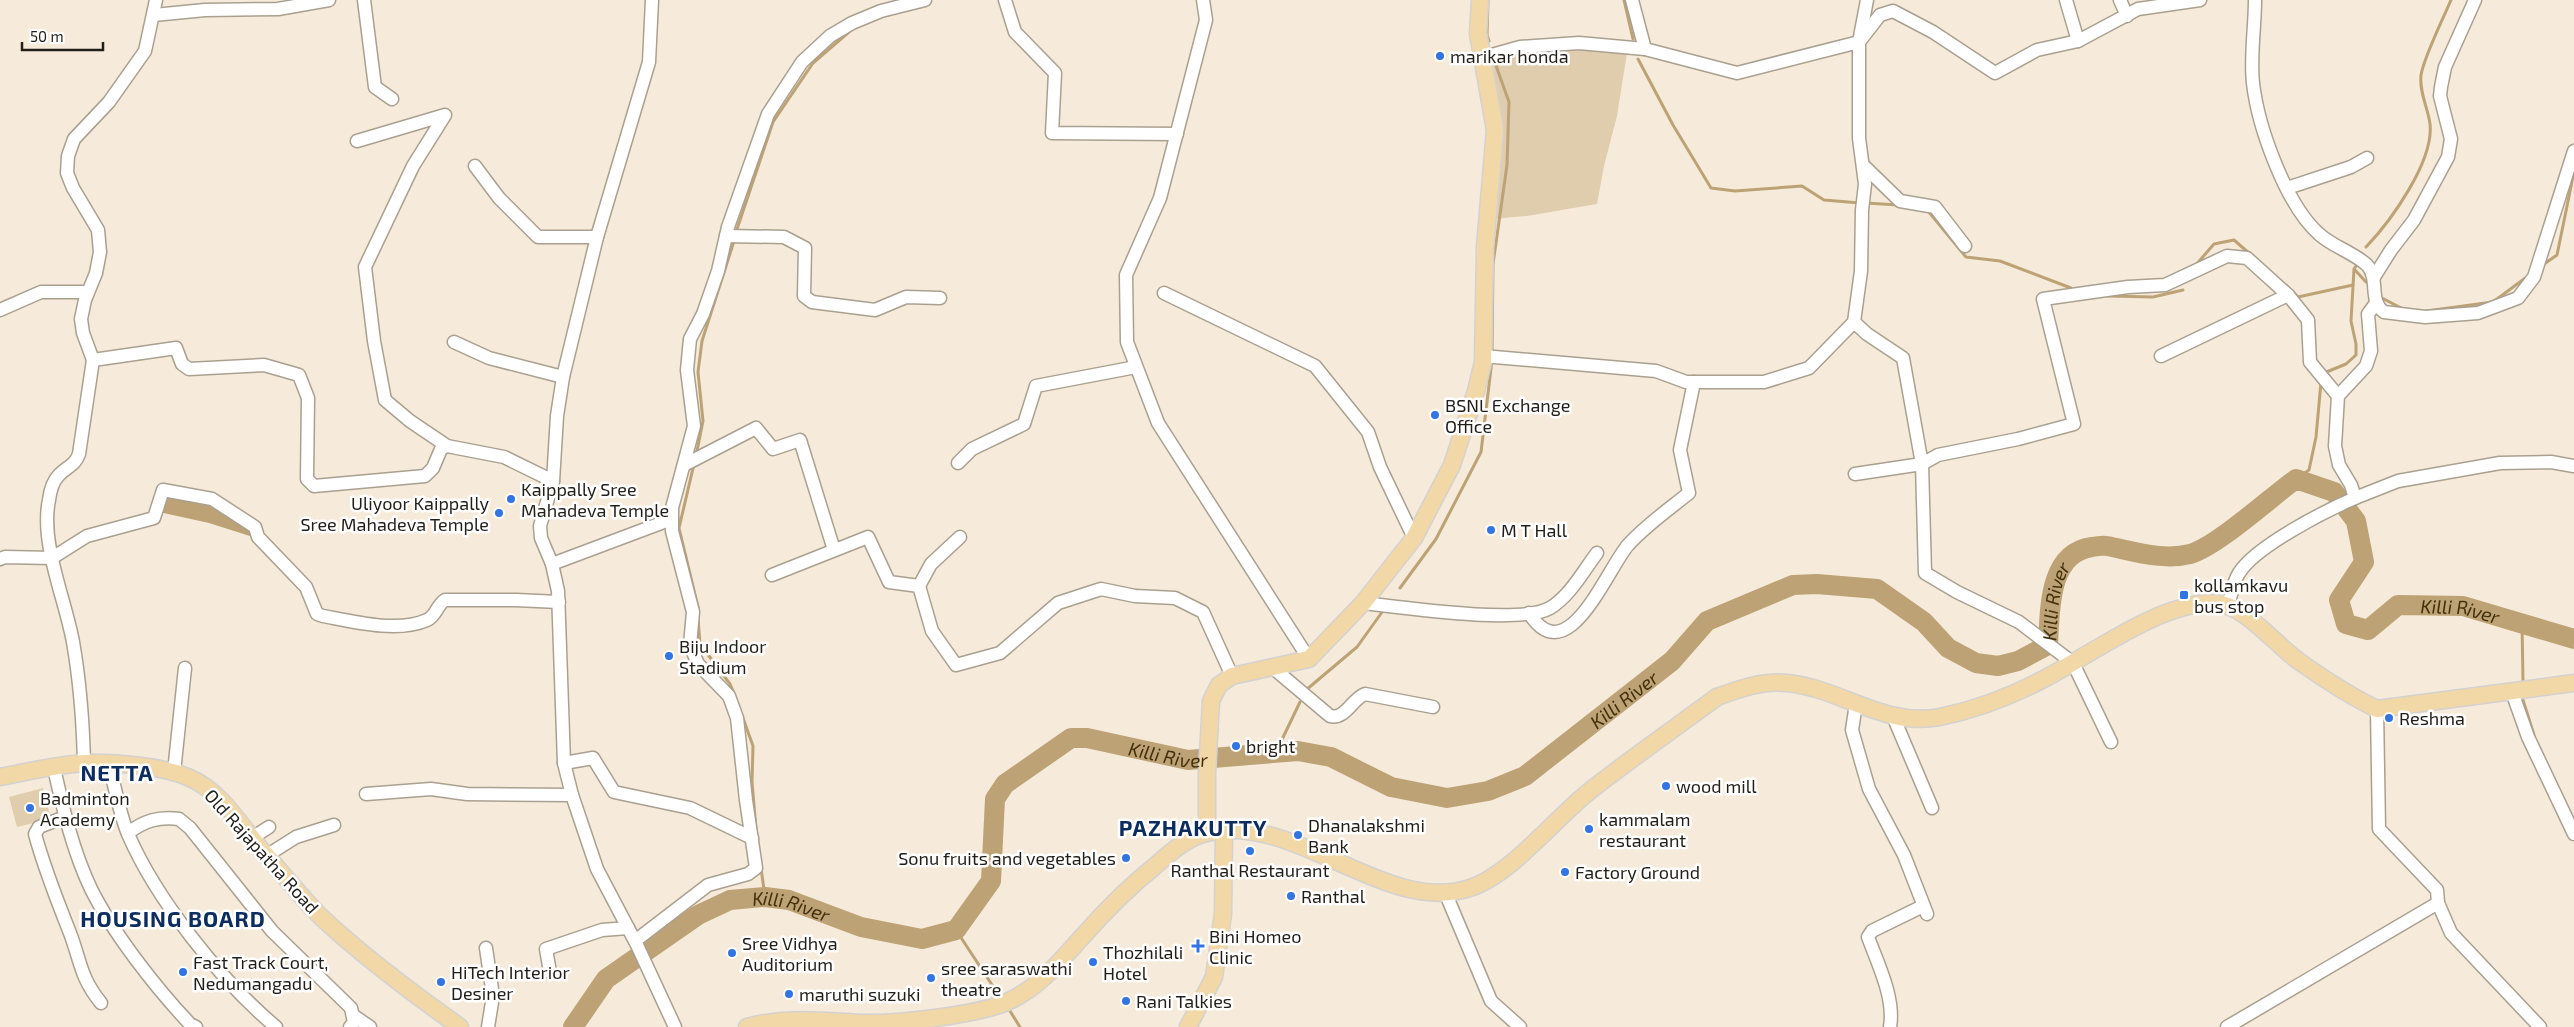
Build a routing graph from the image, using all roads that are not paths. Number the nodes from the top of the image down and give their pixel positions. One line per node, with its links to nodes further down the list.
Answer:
1 (156, 0): 16 (street)
2 (330, 0): 16 (street)
3 (364, 0): 22 (street)
4 (652, 0): 31 (street)
5 (925, 0): 30 (street)
6 (1005, 0): 23 (street)
7 (1203, 0): 23 (street)
8 (1480, 0): 21 (main road)
9 (1632, 0): 20 (street)
10 (1867, 0): 19 (street)
11 (2066, 0): 18 (street)
12 (2120, 0): 17 (street)
13 (2200, 0): 17 (street)
14 (2255, 0): 29 (street)
15 (2475, 0): 33 (street)
16 (154, 15): 34 (street)
17 (2127, 16): 18 (street)
18 (2078, 41): 19 (street)
19 (1859, 42): 20 (street); 27 (street)
20 (1645, 50): 21 (street)
21 (1481, 58): 42 (main road)
22 (392, 99)
23 (1176, 134): 45 (street)
24 (357, 141): 49 (street)
25 (2574, 151): 38 (street)
26 (2367, 158): 29 (street)
27 (1863, 165): 32 (street); 40 (street)
28 (475, 166): 31 (street)
29 (2287, 188): 33 (street)
30 (726, 236): 37 (street); 52 (street)
31 (597, 237): 46 (street)
32 (1965, 246)
33 (2374, 277): 38 (street)
34 (88, 292): 39 (street); 44 (street)
35 (1164, 293): 59 (street)
36 (2288, 295): 43 (street); 48 (street); 51 (street)
37 (940, 298)
38 (2376, 303): 48 (street)
39 (0, 310)
40 (1854, 322): 47 (street); 51 (street)
41 (454, 342): 46 (street)
42 (1483, 356): 47 (street); 59 (main road)
43 (2161, 356)
44 (93, 360): 49 (street); 62 (street)
45 (1136, 367): 50 (street); 71 (street)
46 (563, 378): 55 (street)
47 (1694, 382): 70 (street)
48 (2338, 396): 56 (street)
49 (447, 446): 55 (street)
50 (958, 463)
51 (1922, 464): 54 (street); 72 (street)
52 (684, 465): 57 (street); 60 (street)
53 (2574, 466): 56 (street)
54 (1855, 474)
55 (553, 481): 64 (street)
56 (2355, 498): 69 (street)
57 (672, 519): 64 (street); 100 (street)
58 (960, 537): 66 (street)
59 (1414, 538): 68 (main road)
60 (834, 550): 65 (street); 66 (street)
61 (1597, 553): 70 (street)
62 (52, 558): 63 (street); 67 (street); 83 (street)
63 (0, 559)
64 (552, 564): 67 (street)
65 (772, 575)
66 (919, 586): 75 (street)
67 (559, 602): 84 (street)
68 (1363, 603): 70 (street); 71 (main road)
69 (2228, 606): 72 (main road); 80 (main road)
70 (1529, 613)
71 (1309, 659): 73 (main road)
72 (2073, 662): 81 (main road); 82 (street)
73 (1272, 667): 75 (main road); 79 (street)
74 (185, 668): 87 (street)
75 (1232, 676): 97 (main road)
76 (2574, 683): 77 (main road)
77 (2512, 692): 80 (main road); 98 (street)
78 (1856, 704): 81 (main road); 102 (main road); 121 (street)
79 (1433, 707)
80 (2377, 709): 103 (street)
81 (1894, 716): 91 (street)
82 (2111, 742)
83 (84, 763): 85 (main road, Old Rajapatha Road); 86 (main road, Old Rajapatha Road)
84 (564, 763): 90 (street); 100 (street)
85 (109, 764): 87 (main road, Old Rajapatha Road); 96 (street)
86 (54, 768): 88 (main road, Old Rajapatha Road); 92 (street)
87 (174, 772): 99 (main road, Old Rajapatha Road)
88 (0, 776)
89 (366, 794): 90 (street)
90 (572, 795): 104 (street)
91 (1932, 808)
92 (64, 817): 108 (street); 111 (street)
93 (334, 825): 101 (street)
94 (270, 826): 99 (street)
95 (1224, 830): 97 (main road); 102 (main road); 119 (main road)
96 (128, 833): 110 (street); 112 (street)
97 (1208, 833): 109 (main road)
98 (2574, 834)
99 (252, 838): 101 (main road, Old Rajapatha Road)
100 (752, 838): 105 (street)
101 (266, 856): 114 (main road, Old Rajapatha Road)
102 (1445, 892): 120 (street)
103 (2438, 904): 122 (street); 123 (street)
104 (628, 928): 105 (street); 107 (street)
105 (636, 943): 116 (street)
106 (486, 948): 115 (street)
107 (550, 972)
108 (101, 1003)
109 (983, 1009): 117 (main road); 118 (main road)
110 (352, 1022): 113 (street)
111 (196, 1027)
112 (276, 1027)
113 (370, 1027)
114 (460, 1027)
115 (488, 1027)
116 (675, 1027)
117 (747, 1027)
118 (955, 1027)
119 (1188, 1027)
120 (1520, 1027)
121 (1890, 1027)
122 (2227, 1027)
123 (2540, 1027)

